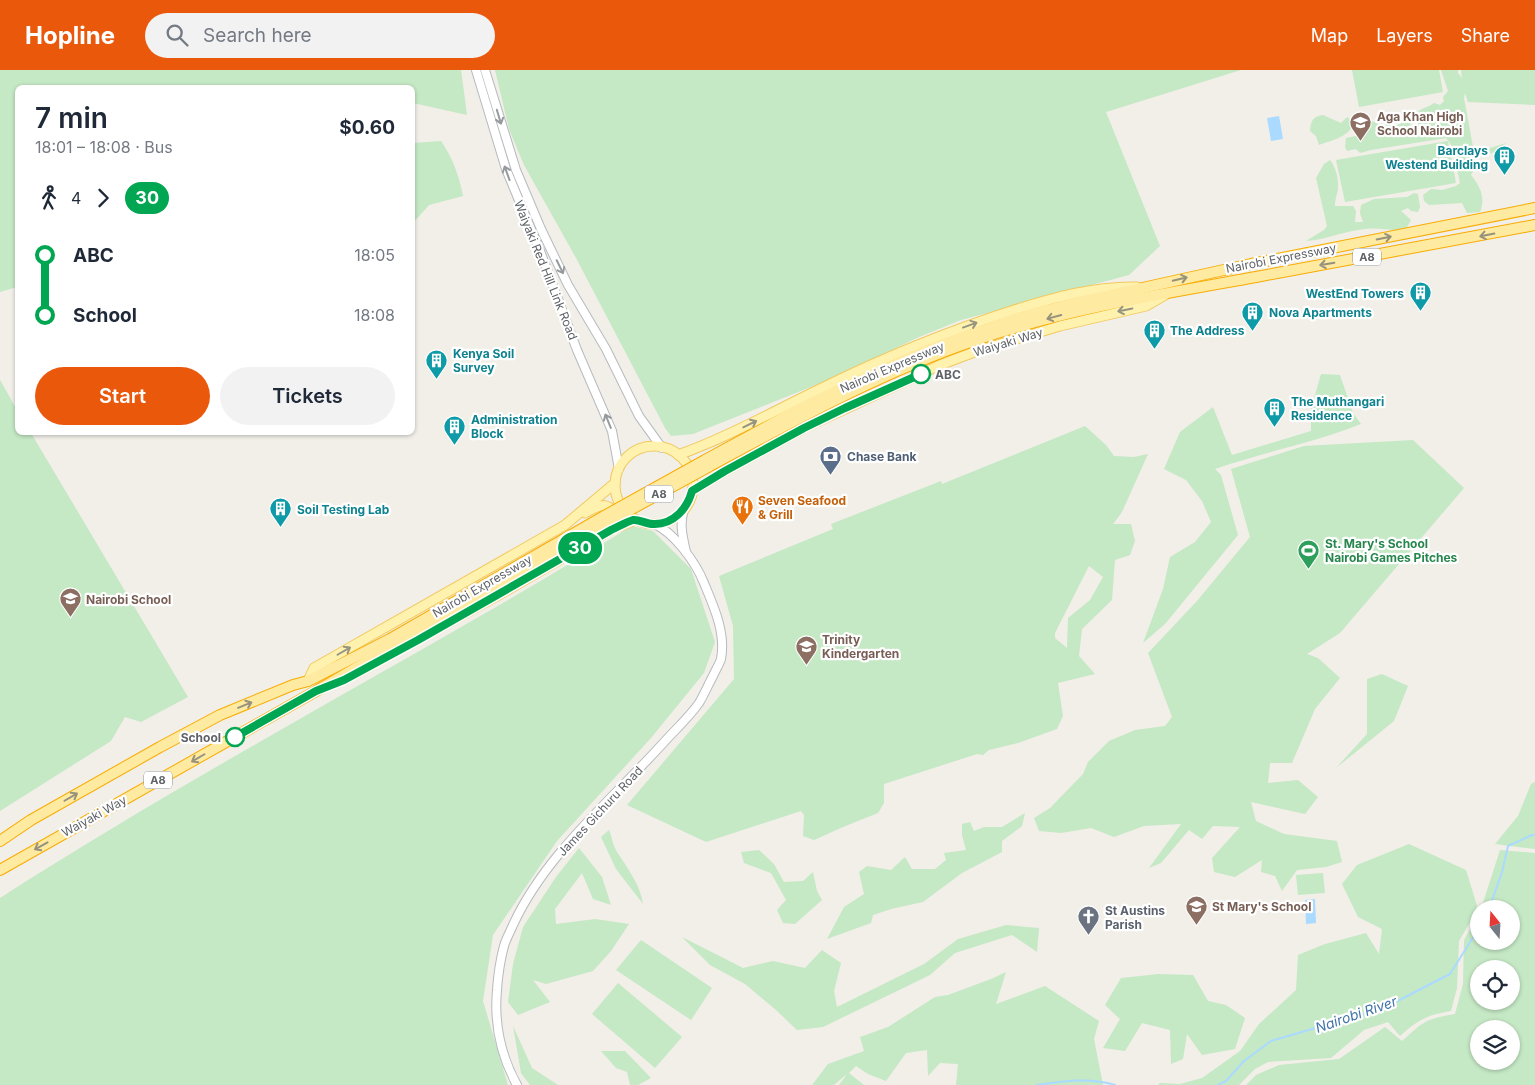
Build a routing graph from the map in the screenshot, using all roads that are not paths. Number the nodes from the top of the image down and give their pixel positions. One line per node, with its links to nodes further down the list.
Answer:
1 (476, 70): 8 (main road, Waiyaki Red Hill Link Road, one-way to 1)
2 (485, 70): 5 (main road, Waiyaki Red Hill Link Road, one-way to 5)
3 (1535, 208): 6 (highway, Nairobi Expressway / A8, one-way to 3)
4 (1535, 225): 7 (highway, Nairobi Expressway / A8, one-way to 7)
5 (568, 285): 8 (main road); 11 (main road, Waiyaki Red Hill Link Road)
6 (1145, 287): 9 (highway, Nairobi Expressway / A8); 10 (main road, one-way to 6)
7 (1170, 292): 9 (highway, Nairobi Expressway / A8, one-way to 9); 14 (main road, Waiyaki Way / A8, one-way to 14)
8 (557, 297): 13 (main road, Waiyaki Red Hill Link Road, one-way to 8)
9 (1002, 328): 21 (highway, Nairobi Expressway / A8, bridge); 23 (highway, Nairobi Expressway / A8, bridge)
10 (706, 445): 12 (main road); 14 (main road)
11 (662, 448): 12 (main road); 13 (main road)
12 (678, 455): 16 (main road)
13 (618, 468): 15 (main road)
14 (725, 471): 16 (main road, Waiyaki Way / A8)
15 (615, 483): 18 (main road); 20 (main road)
16 (692, 491): 17 (main road)
17 (684, 510): 19 (main road); 22 (main road)
18 (635, 520): 19 (main road); 21 (main road, Waiyaki Way / A8)
19 (654, 524): 22 (main road, James Gichuru Road)
20 (565, 525): 21 (main road); 24 (main road, one-way to 20)
21 (610, 526): 23 (highway, Nairobi Expressway / A8); 25 (main road, Waiyaki Way / A8)
22 (686, 552): 28 (main road, James Gichuru Road)
23 (395, 641): 24 (highway, Nairobi Expressway / A8); 25 (highway, Nairobi Expressway / A8)
24 (308, 680): 26 (highway, A8, one-way to 24)
25 (316, 691): 27 (highway, Waiyaki Way / A8, one-way to 27)
26 (0, 842)
27 (0, 870)
28 (517, 1085)

